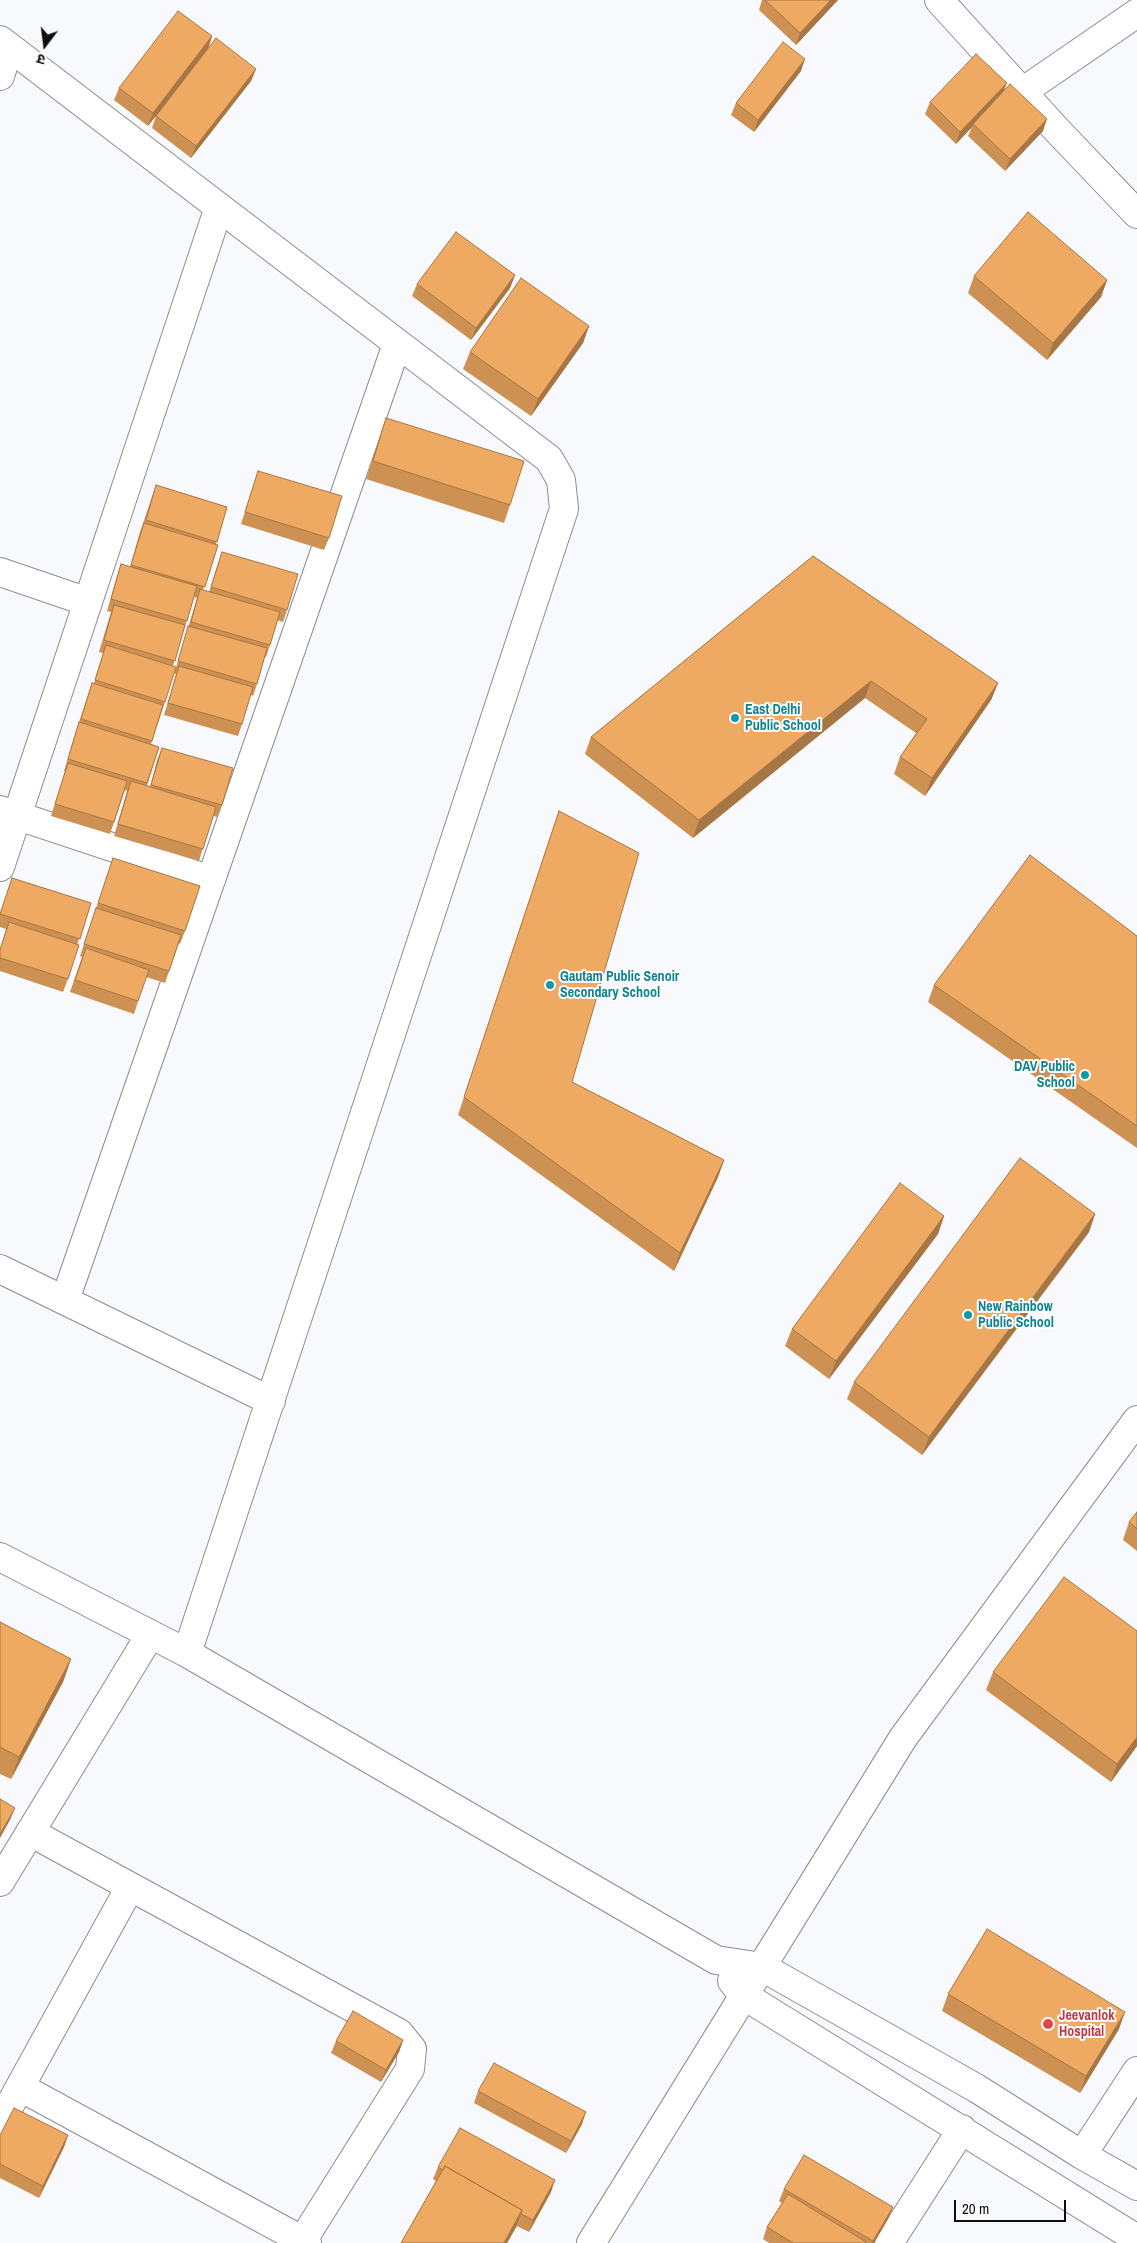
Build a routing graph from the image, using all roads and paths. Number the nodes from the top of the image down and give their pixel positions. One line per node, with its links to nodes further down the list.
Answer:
1 (944, 1): 5 (street)
2 (1137, 13): 5 (street)
3 (5, 44): 4 (street); 6 (street)
4 (0, 76)
5 (1022, 92): 7 (street)
6 (219, 207): 8 (street); 10 (street)
7 (1137, 214)
8 (396, 344): 13 (street); 16 (street)
9 (0, 572): 10 (street)
10 (88, 602): 11 (street)
11 (9, 812): 12 (street); 13 (street)
12 (0, 867)
13 (211, 880): 15 (street)
14 (0, 1269): 15 (street)
15 (65, 1300): 16 (street)
16 (271, 1401): 20 (street)
17 (1137, 1420): 25 (street)
18 (0, 1557): 19 (street)
19 (150, 1635): 20 (street); 21 (street)
20 (187, 1653): 24 (street)
21 (30, 1832): 22 (street); 23 (street)
22 (0, 1882)
23 (130, 1887): 28 (street); 34 (street)
24 (716, 1960): 25 (street); 26 (street)
25 (762, 1968): 26 (street); 31 (street)
26 (743, 1995): 30 (street); 35 (street)
27 (1137, 2071): 31 (street)
28 (20, 2087): 29 (street); 34 (street)
29 (0, 2123)
30 (962, 2130): 33 (street); 36 (street)
31 (1082, 2155): 32 (street)
32 (1137, 2186)
33 (1137, 2239)
34 (303, 2242)
35 (591, 2243)
36 (889, 2243)

